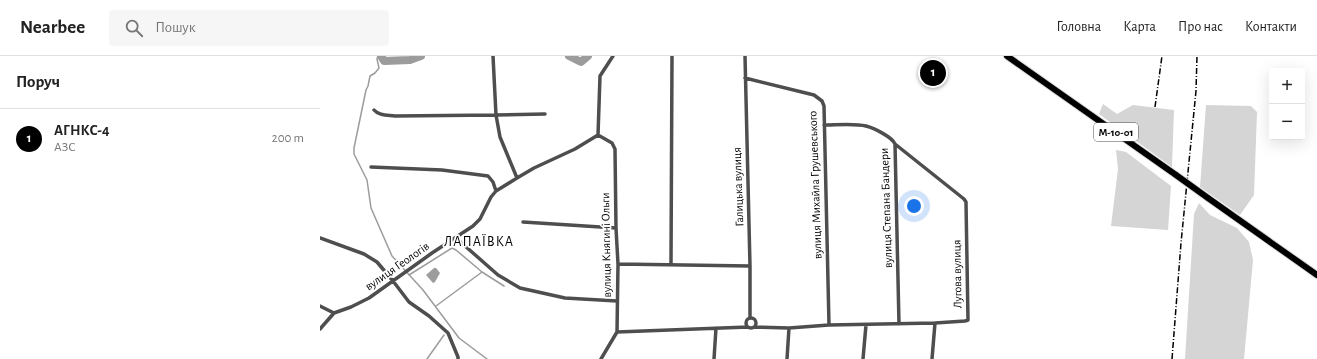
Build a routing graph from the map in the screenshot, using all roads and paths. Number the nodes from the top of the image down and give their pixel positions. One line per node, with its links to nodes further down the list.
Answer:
1 (492, 56): 9 (street)
2 (613, 56): 11 (street)
3 (672, 56): 21 (street)
4 (744, 56): 6 (street, Галицька вулиця)
5 (1007, 56): 23 (highway, М-10-01, bridge)
6 (745, 78): 10 (street, вулиця Михайла Грушевського); 22 (street, Галицька вулиця)
7 (374, 110): 9 (street)
8 (545, 114): 9 (street)
9 (496, 115): 14 (street)
10 (824, 125): 12 (street, вулиця Степана Бандери); 31 (street, вулиця Михайла Грушевського)
11 (598, 135): 14 (street, вулиця Геологів); 17 (street, вулиця Княгині Ольги)
12 (895, 144): 29 (street, Лугова вулиця); 30 (street, вулиця Степана Бандери)
13 (371, 167): 15 (street)
14 (517, 178): 15 (street, вулиця Геологів)
15 (496, 191): 19 (street, вулиця Геологів)
16 (523, 222): 17 (street)
17 (616, 228): 20 (street, вулиця Княгині Ольги)
18 (320, 238): 24 (street)
19 (456, 238): 24 (street, вулиця Геологів); 25 (street)
20 (618, 264): 21 (street); 25 (street, вулиця Княгині Ольги)
21 (671, 264): 22 (street)
22 (750, 266): 28 (street, Галицька вулиця)
23 (1317, 275)
24 (393, 281): 27 (street, вулиця Геологів); 39 (street)
25 (617, 301): 38 (street, вулиця Княгині Ольги)
26 (320, 306): 27 (street)
27 (334, 313): 37 (street)
28 (750, 318): 33 (street); 34 (street)
29 (935, 323): 30 (street, Лугова вулиця); 44 (street)
30 (899, 324): 32 (street, Лугова вулиця)
31 (829, 325): 32 (street, Лугова вулиця); 36 (street, Лугова вулиця)
32 (866, 325): 43 (street)
33 (748, 327): 34 (street); 35 (street)
34 (754, 327): 36 (street, Лугова вулиця)
35 (716, 328): 38 (street); 41 (street)
36 (789, 328): 42 (street)
37 (320, 330)
38 (617, 332): 40 (street)
39 (458, 359)
40 (601, 359)
41 (714, 359)
42 (787, 359)
43 (863, 359)
44 (932, 359)

